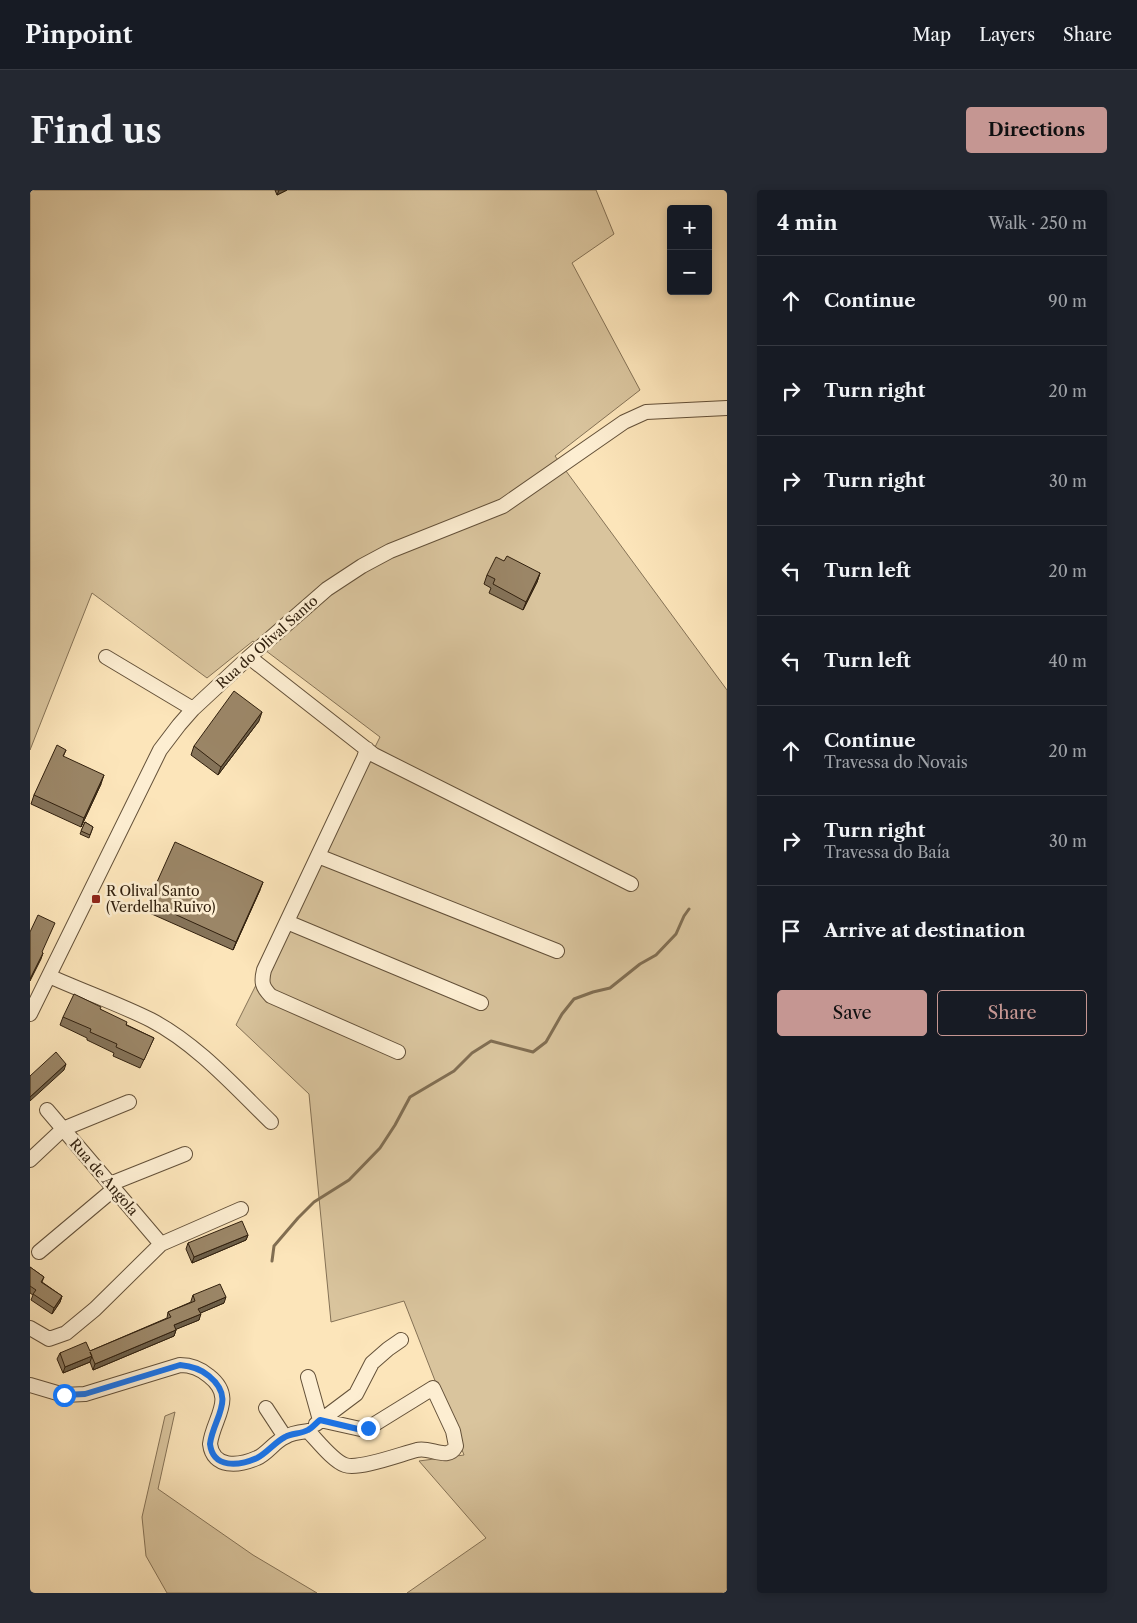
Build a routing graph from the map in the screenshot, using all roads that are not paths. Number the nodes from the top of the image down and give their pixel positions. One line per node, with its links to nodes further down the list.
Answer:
1 (727, 408): 3 (street, Rua do Olival Santo)
2 (106, 657): 4 (street)
3 (248, 658): 4 (street, Rua do Olival Santo); 5 (street)
4 (193, 709): 10 (street, Rua do Olival Santo)
5 (367, 749): 6 (street); 7 (street)
6 (318, 856): 8 (street); 9 (street)
7 (631, 884)
8 (287, 922): 11 (street); 13 (street)
9 (557, 952)
10 (49, 976): 12 (street, Rua do Olival Santo); 16 (street)
11 (481, 1004)
12 (30, 1014)
13 (398, 1052)
14 (129, 1102): 17 (street)
15 (47, 1110): 17 (street, Rua de Angola)
16 (271, 1122)
17 (63, 1129): 19 (street); 20 (street, Rua de Angola)
18 (185, 1154): 20 (street)
19 (30, 1160)
20 (112, 1186): 22 (street, Rua de Angola); 23 (street)
21 (241, 1209): 22 (street)
22 (161, 1244): 24 (street)
23 (39, 1252)
24 (30, 1328)
25 (401, 1340): 29 (street)
26 (308, 1377): 29 (street)
27 (30, 1385): 31 (street)
28 (266, 1408): 31 (street)
29 (320, 1420): 30 (street); 30 (street)
30 (308, 1430): 31 (street)
31 (285, 1436)

